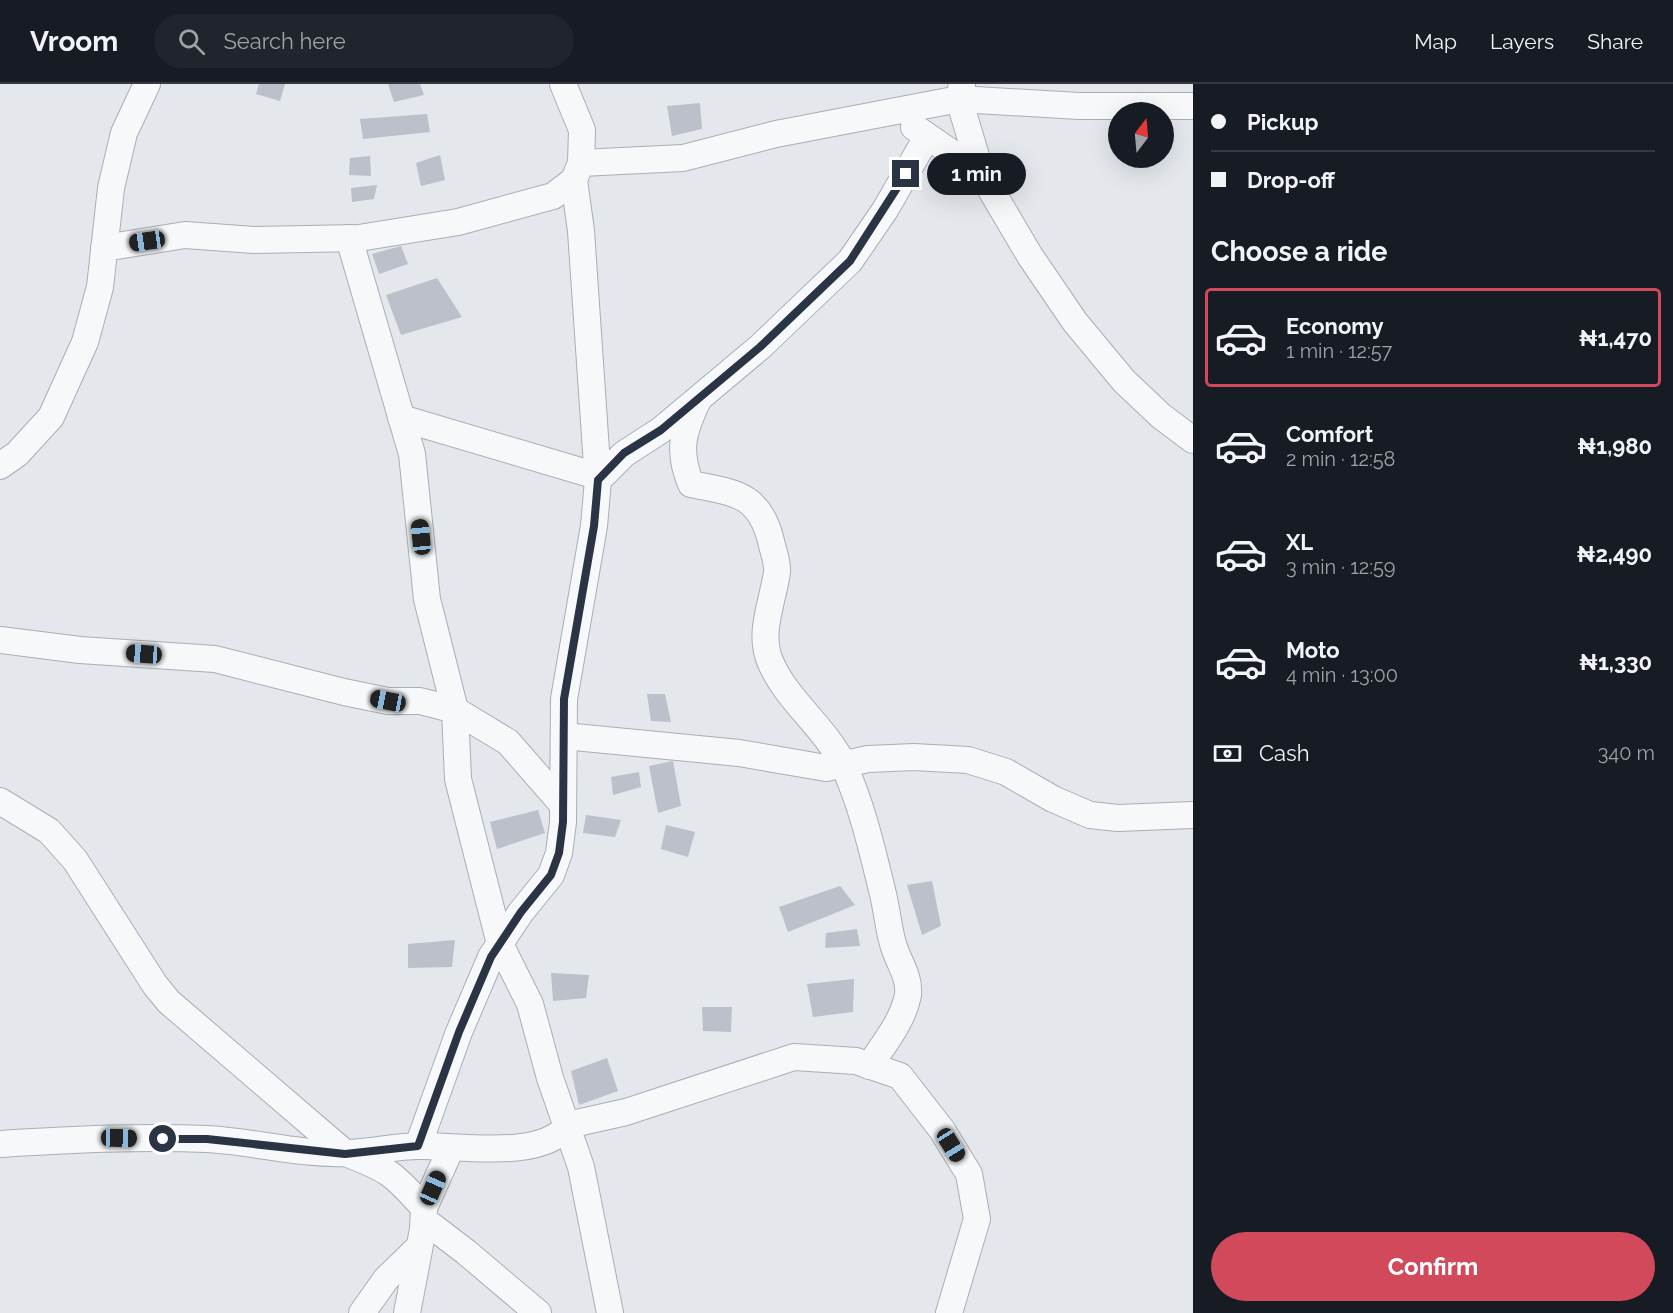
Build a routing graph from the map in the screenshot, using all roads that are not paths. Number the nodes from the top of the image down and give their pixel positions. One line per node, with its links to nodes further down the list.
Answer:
1 (147, 84): 10 (street)
2 (563, 84): 7 (street)
3 (961, 92): 4 (street); 5 (street); 8 (street)
4 (1193, 106)
5 (894, 111): 6 (street); 7 (street)
6 (927, 137): 8 (street); 11 (street)
7 (578, 171): 9 (street); 15 (street)
8 (981, 173): 13 (street)
9 (349, 238): 10 (street); 12 (street)
10 (105, 248): 14 (street)
11 (698, 400): 15 (street); 19 (street)
12 (401, 418): 15 (street); 17 (street)
13 (1193, 440)
14 (0, 466)
15 (597, 478): 18 (street)
16 (0, 640): 17 (street)
17 (455, 710): 21 (street); 23 (street)
18 (564, 736): 19 (street); 21 (street)
19 (842, 763): 22 (street); 24 (street)
20 (0, 801): 29 (street)
21 (563, 805): 23 (street)
22 (1193, 815)
23 (500, 944): 25 (street); 27 (street)
24 (869, 1066): 25 (street); 36 (street)
25 (568, 1125): 28 (street); 35 (street)
26 (0, 1144): 29 (street)
27 (418, 1146): 28 (street); 29 (street)
28 (451, 1148): 30 (street)
29 (345, 1154): 30 (street)
30 (424, 1214): 31 (street); 34 (street)
31 (419, 1247): 32 (street); 33 (street)
32 (362, 1313)
33 (407, 1313)
34 (537, 1313)
35 (610, 1313)
36 (949, 1313)

